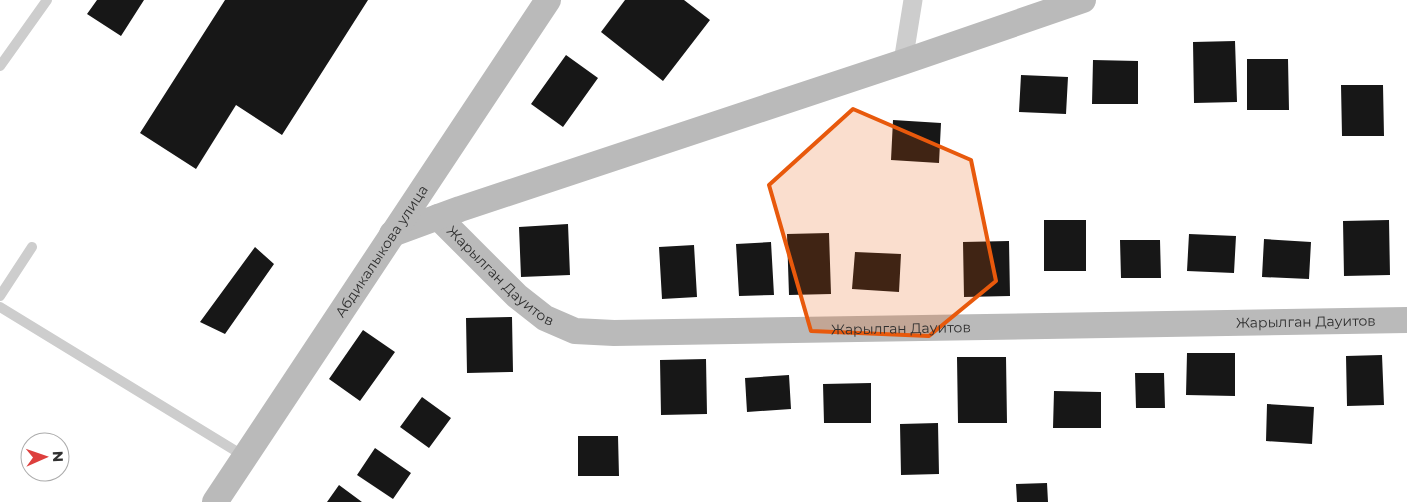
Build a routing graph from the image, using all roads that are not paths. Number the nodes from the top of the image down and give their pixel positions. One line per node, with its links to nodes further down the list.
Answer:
1 (47, 0): 6 (lane)
2 (548, 0): 8 (street, Абдикалыкова улица)
3 (913, 0): 5 (street)
4 (1082, 0): 5 (street)
5 (903, 62): 7 (street)
6 (0, 66)
7 (438, 217): 8 (street); 12 (street, Жарылган Дауитов)
8 (392, 234): 13 (street, Абдикалыкова улица)
9 (32, 248): 10 (lane)
10 (0, 296)
11 (0, 307): 13 (lane)
12 (1407, 320)
13 (245, 456): 14 (street, Абдикалыкова улица)
14 (214, 502)

